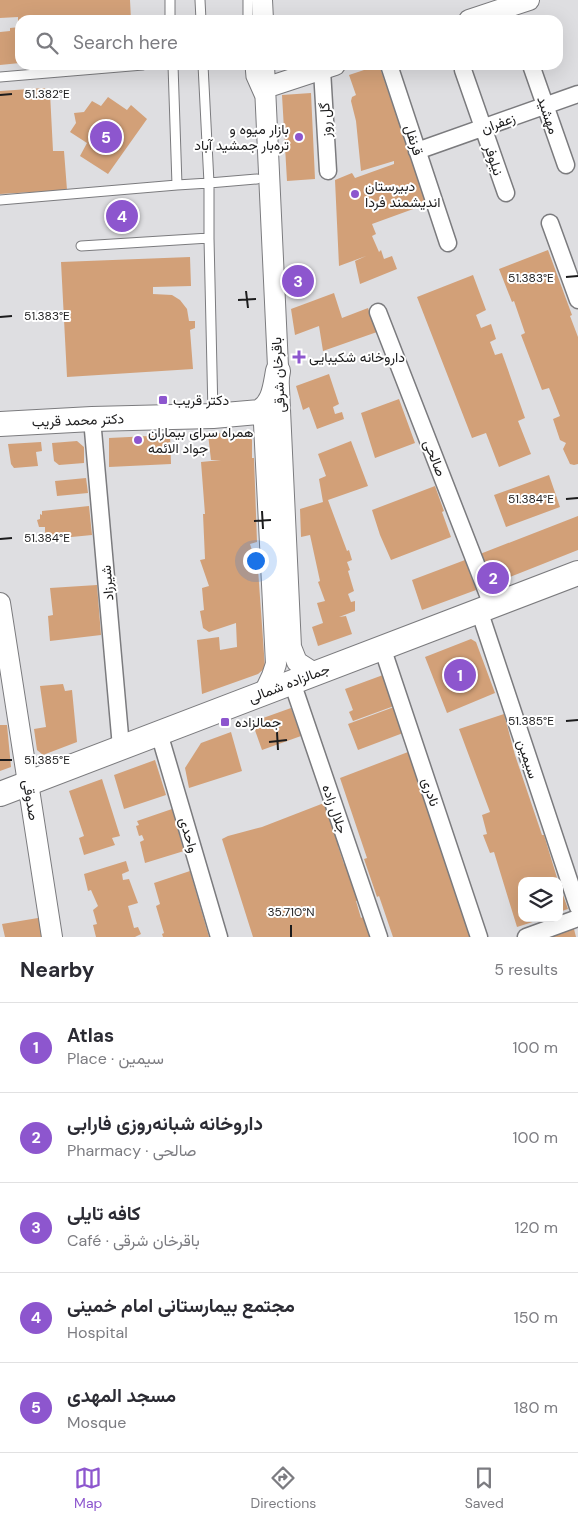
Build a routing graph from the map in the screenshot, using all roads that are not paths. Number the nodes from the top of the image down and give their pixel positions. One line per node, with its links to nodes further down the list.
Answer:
1 (170, 0): 6 (lane)
2 (200, 0): 7 (lane)
3 (248, 0): 8 (lane)
4 (262, 0): 9 (street)
5 (529, 0): 10 (street)
6 (170, 15)
7 (201, 15)
8 (248, 15)
9 (263, 15)
10 (484, 15)
11 (84, 70): 21 (lane)
12 (172, 70): 32 (lane)
13 (204, 70): 31 (lane)
14 (250, 70): 25 (lane)
15 (264, 70): 22 (street, باقرخان شرقی)
16 (320, 70): 22 (street)
17 (329, 70): 29 (street, گل روز)
18 (390, 70): 27 (street, قرنفل)
19 (463, 70): 26 (street, نیلوفر)
20 (533, 70): 24 (street, مهشید)
21 (0, 77)
22 (265, 88): 25 (street, باقرخان شرقی)
23 (578, 94): 24 (street, زعفران)
24 (545, 106): 26 (street, زعفران); 28 (street, مهشید)
25 (266, 110): 41 (street, باقرخان شرقی)
26 (483, 128): 27 (street, زعفران); 33 (street, نیلوفر)
27 (418, 151): 37 (street, قرنفل)
28 (566, 165)
29 (328, 171)
30 (257, 179): 31 (lane)
31 (208, 183): 32 (lane); 36 (lane)
32 (177, 185): 34 (lane)
33 (506, 194)
34 (0, 200)
35 (550, 223): 39 (street)
36 (210, 238): 38 (lane); 43 (lane)
37 (448, 243)
38 (80, 246)
39 (578, 300)
40 (378, 312): 48 (street, صالحی)
41 (278, 371): 42 (main road); 50 (street, باقرخان شرقی)
42 (259, 412): 43 (main road, دکتر محمد قریب); 52 (street)
43 (214, 416): 44 (main road, دکتر محمد قریب)
44 (92, 419): 45 (main road, دکتر محمد قریب); 54 (street, شیرزاد)
45 (0, 424)
46 (578, 572): 48 (main road, جمالزاده شمالی)
47 (0, 603): 55 (street, صدوقی)
48 (485, 608): 49 (main road, جمالزاده شمالی); 57 (street, سیمین)
49 (382, 647): 50 (main road, جمالزاده شمالی); 62 (street, نادری)
50 (314, 673): 51 (main road, جمالزاده شمالی)
51 (292, 682): 52 (main road, جمالزاده شمالی); 61 (street, جلال زاده)
52 (264, 693): 53 (main road, جمالزاده شمالی)
53 (159, 733): 54 (main road, جمالزاده شمالی); 60 (street, واحدی)
54 (121, 747): 55 (main road, جمالزاده شمالی)
55 (28, 783): 56 (main road, جمالزاده شمالی); 59 (street, صدوقی)
56 (0, 794)
57 (578, 907)
58 (578, 918): 63 (street)
59 (52, 937)
60 (219, 937)
61 (379, 937)
62 (479, 937)
63 (526, 937)

